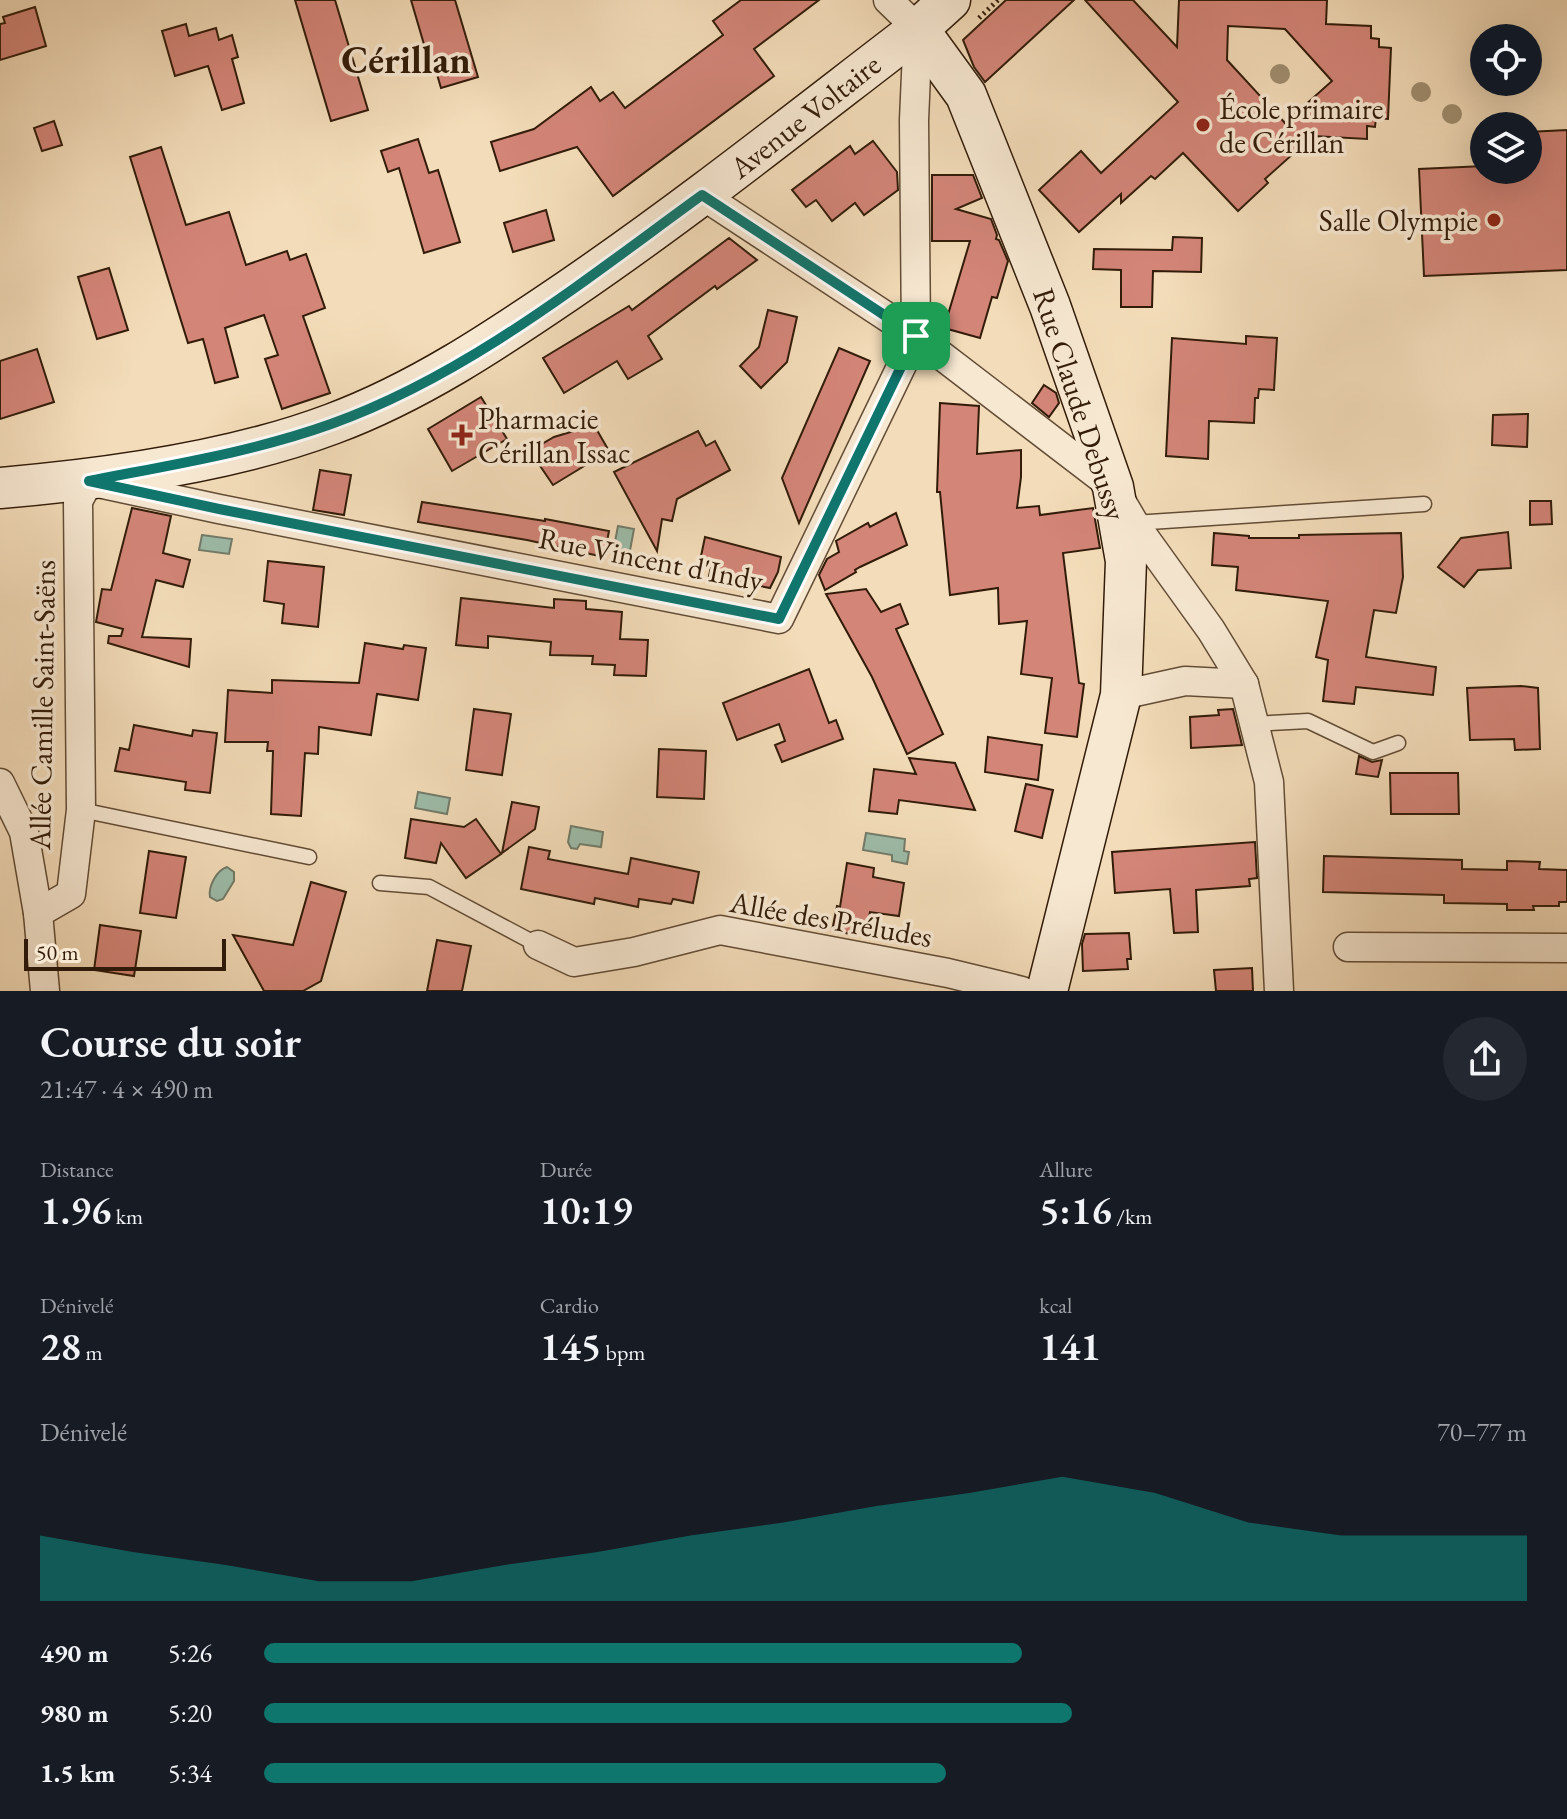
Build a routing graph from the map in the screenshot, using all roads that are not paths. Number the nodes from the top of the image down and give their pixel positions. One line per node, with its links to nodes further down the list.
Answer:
1 (888, 0): 3 (street)
2 (950, 0): 3 (main road, Avenue Voltaire)
3 (918, 29): 4 (main road, Avenue Voltaire); 5 (street, Rue Vincent d'Indy); 7 (main road, Rue Claude Debussy)
4 (702, 195): 5 (street); 6 (main road, Avenue Voltaire)
5 (916, 336): 6 (street, Rue Vincent d'Indy); 7 (street)
6 (89, 481): 8 (main road, Avenue Voltaire); 16 (street, Allée Camille Saint-Saëns)
7 (1113, 487): 10 (street); 12 (main road, Rue Claude Debussy)
8 (0, 488)
9 (1424, 504): 10 (lane)
10 (1134, 523): 11 (street)
11 (1244, 684): 12 (street); 13 (street)
12 (1121, 695): 25 (main road, Rue Claude Debussy)
13 (1254, 724): 14 (lane); 26 (street)
14 (1398, 743)
15 (0, 783): 19 (street, Allée Camille Saint-Saëns)
16 (81, 810): 17 (lane); 19 (street, Allée Camille Saint-Saëns)
17 (309, 857)
18 (380, 883): 20 (lane)
19 (38, 913): 23 (street, Allée Camille Saint-Saëns)
20 (538, 945): 24 (street, Allée des Préludes)
21 (1348, 947): 22 (street)
22 (1567, 948)
23 (45, 991)
24 (1022, 991)
25 (1047, 991)
26 (1279, 991)

